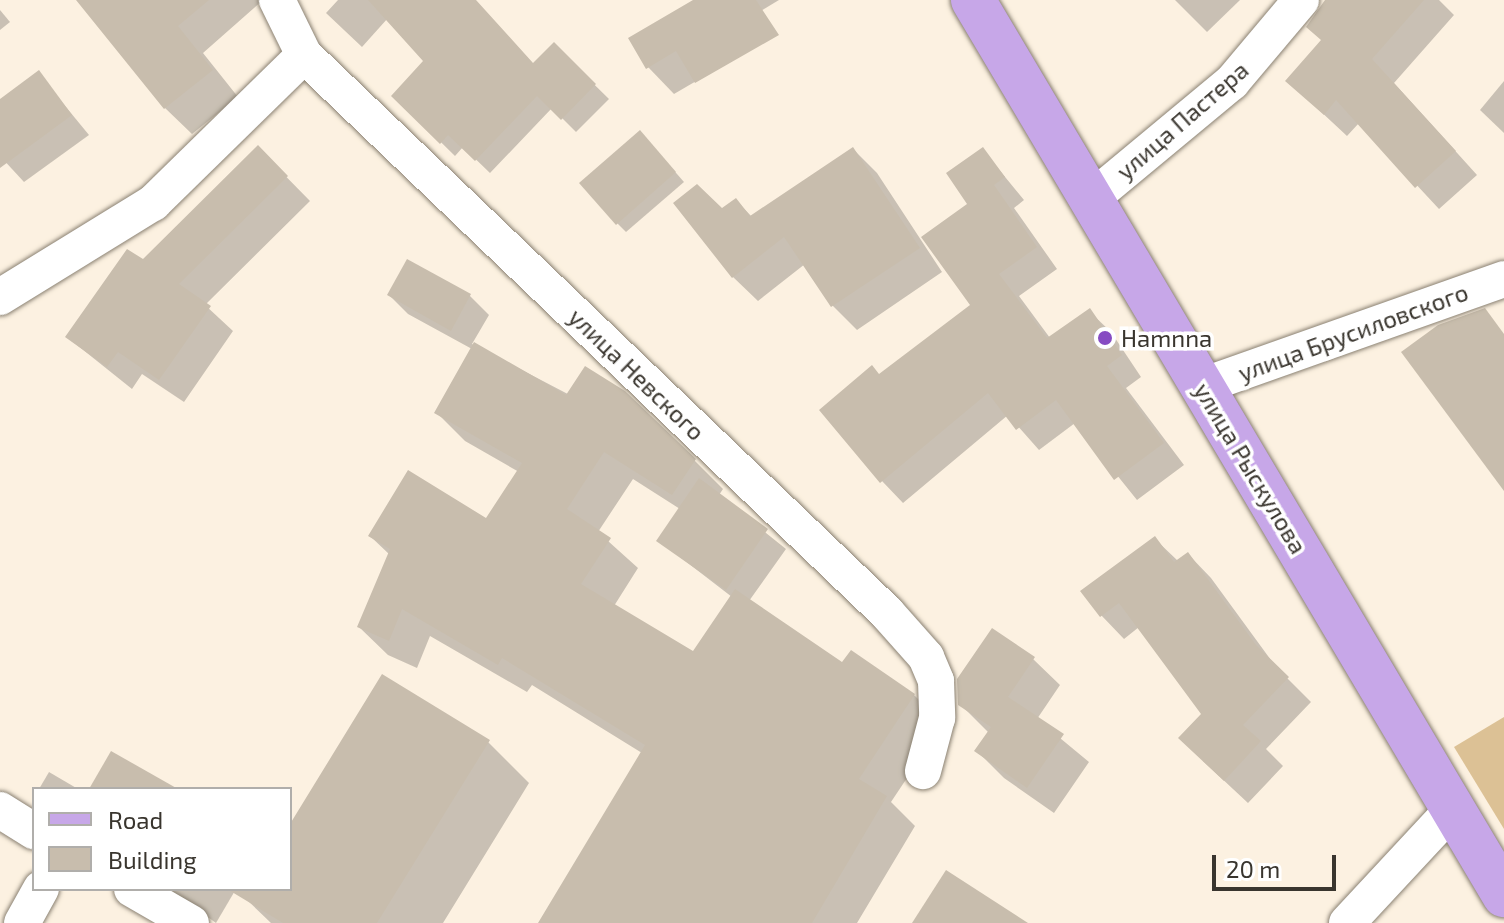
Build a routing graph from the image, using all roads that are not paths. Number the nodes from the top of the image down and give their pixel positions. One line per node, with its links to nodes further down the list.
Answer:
1 (277, 0): 4 (street, улица Невского)
2 (973, 0): 5 (main road, улица Рыскулова)
3 (1301, 0): 5 (street, улица Пастера)
4 (304, 55): 7 (street); 9 (street, улица Невского)
5 (1091, 199): 8 (main road, улица Рыскулова)
6 (1504, 279): 8 (street, улица Брусиловского)
7 (0, 297)
8 (1202, 386): 10 (main road, улица Рыскулова)
9 (923, 771)
10 (1453, 809): 15 (main road, улица Рыскулова); 18 (street)
11 (0, 810): 12 (street)
12 (32, 830)
13 (40, 891): 16 (street)
14 (135, 891): 17 (street)
15 (1504, 895)
16 (22, 923)
17 (191, 923)
18 (1347, 923)

